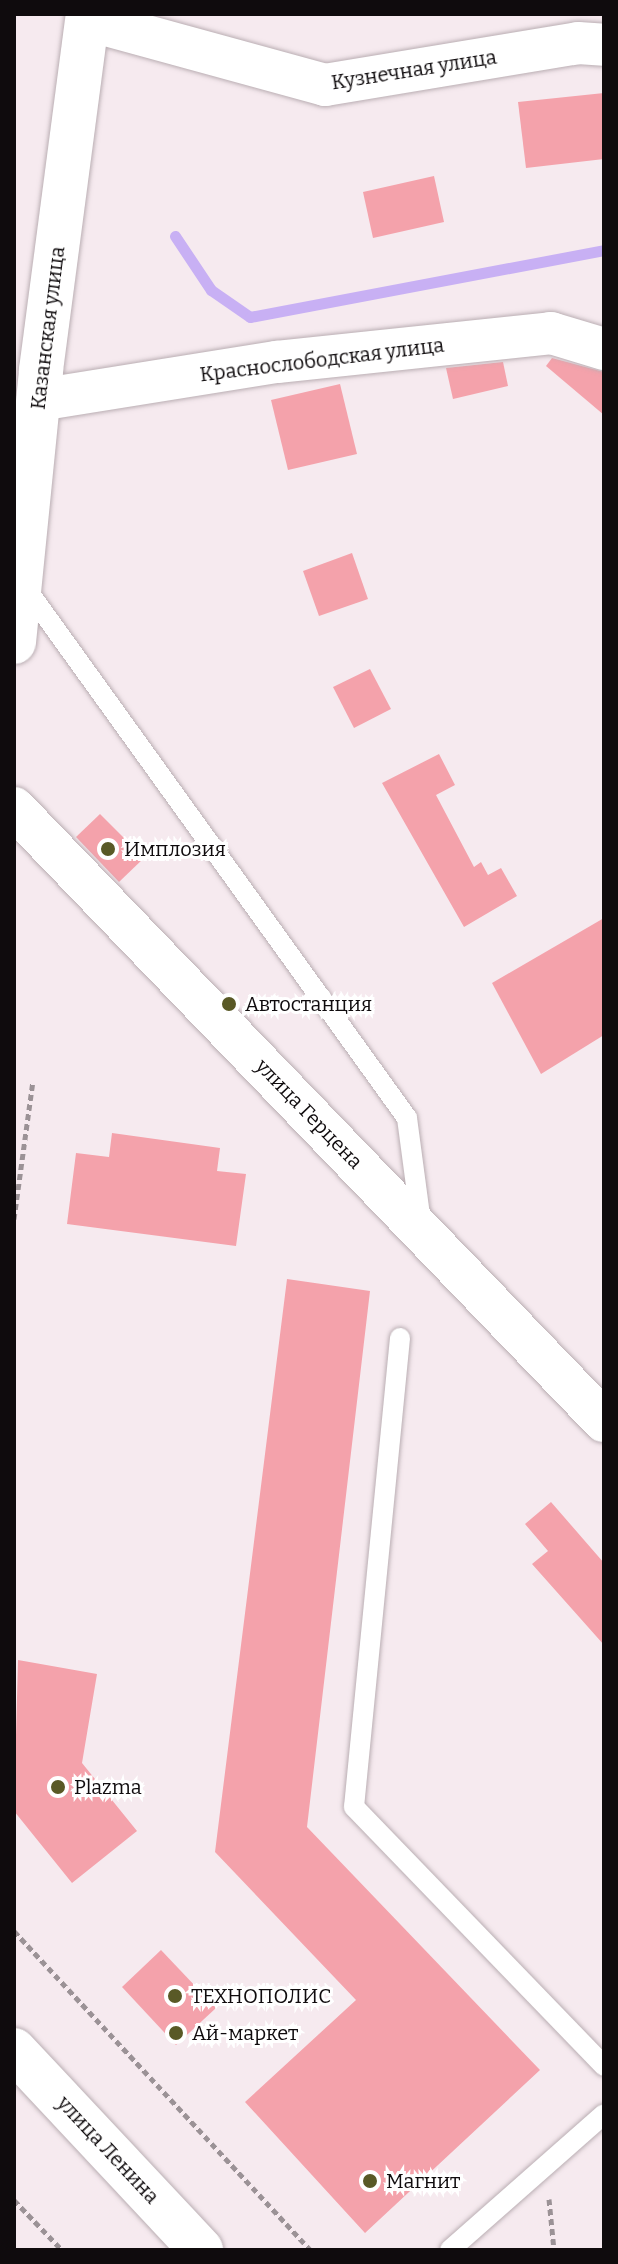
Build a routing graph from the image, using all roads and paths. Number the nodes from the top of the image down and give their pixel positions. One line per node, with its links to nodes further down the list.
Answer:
1 (88, 17): 2 (street, Кузнечная улица); 4 (street, Казанская улица)
2 (587, 34)
3 (604, 349): 4 (street, Краснослободская улица)
4 (39, 400): 5 (street, Казанская улица)
5 (20, 560): 6 (street, Казанская улица); 10 (lane)
6 (14, 642)
7 (14, 808): 10 (street, улица Герцена)
8 (33, 1081): 9 (path)
9 (14, 1219)
10 (422, 1231): 12 (street, улица Герцена)
11 (400, 1338): 15 (lane)
12 (604, 1421)
13 (14, 1931): 21 (path)
14 (14, 2050): 20 (street, улица Ленина)
15 (604, 2066)
16 (604, 2114): 17 (lane)
17 (545, 2166): 22 (lane); 23 (path)
18 (14, 2200): 19 (path)
19 (62, 2250)
20 (201, 2250)
21 (310, 2250)
22 (450, 2250)
23 (554, 2250)

